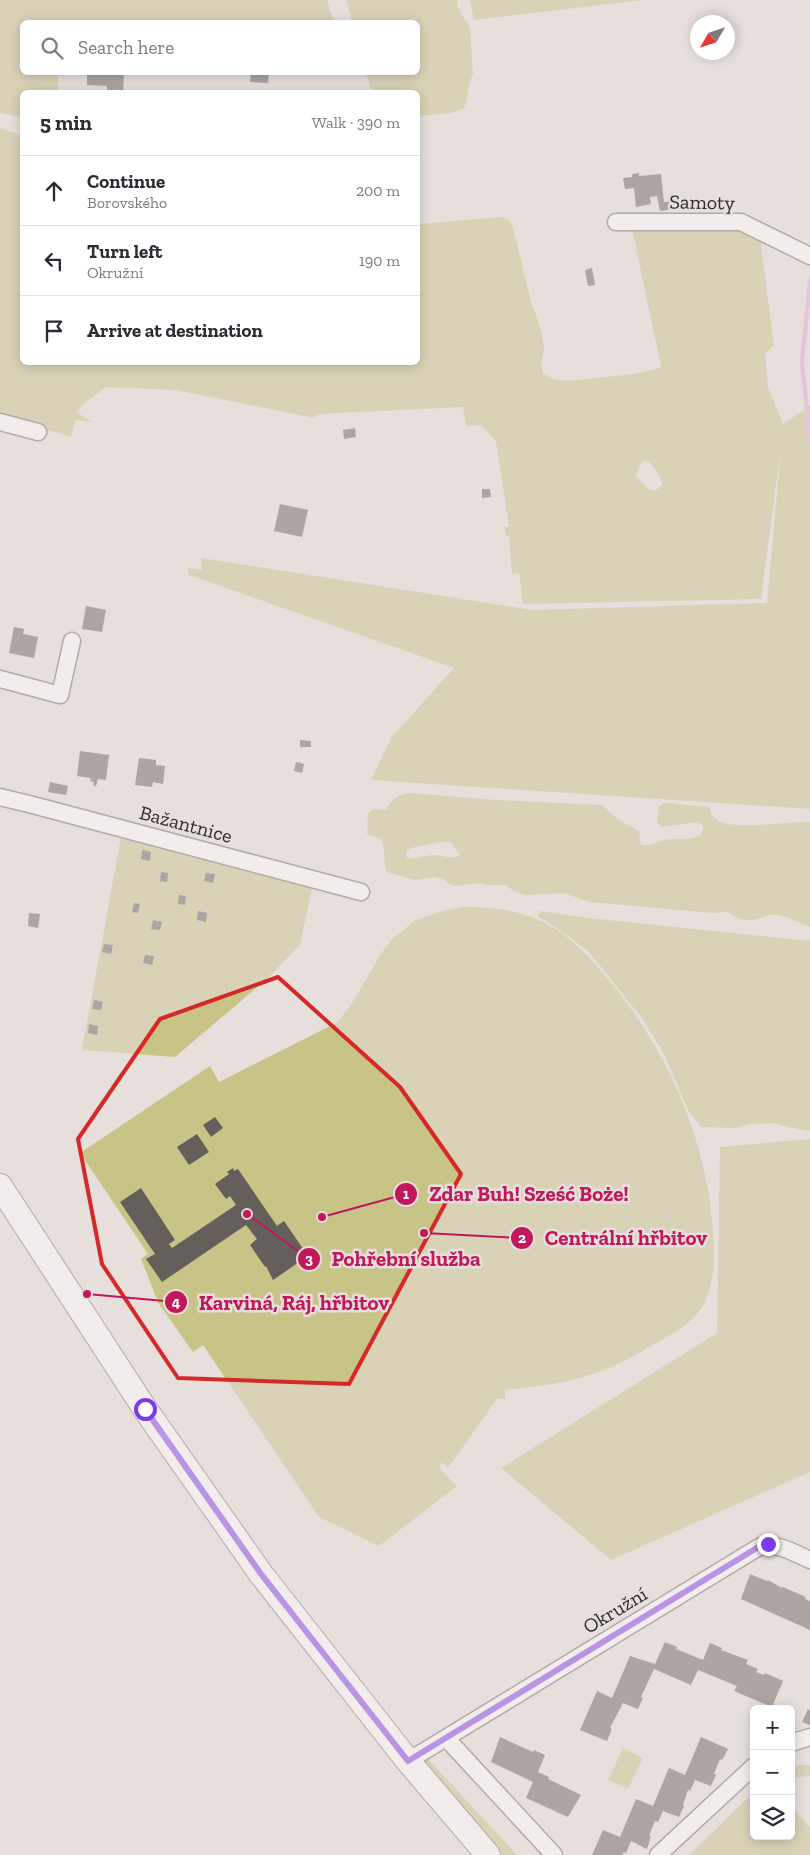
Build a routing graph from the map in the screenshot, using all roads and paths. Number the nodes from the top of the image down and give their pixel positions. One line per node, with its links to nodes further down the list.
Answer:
1 (616, 222): 2 (street, Samoty)
2 (810, 256)
3 (0, 422): 4 (street)
4 (38, 432)
5 (72, 641): 6 (street)
6 (0, 679)
7 (0, 797): 8 (street, Bažantnice)
8 (361, 892)
9 (0, 1186): 14 (main road)
10 (810, 1560): 12 (street, Okružní)
11 (810, 1737): 13 (street)
12 (446, 1738): 14 (street, Okružní); 17 (street)
13 (795, 1742)
14 (408, 1761): 16 (main road)
15 (750, 1770): 18 (street)
16 (488, 1855)
17 (554, 1855)
18 (658, 1855)

